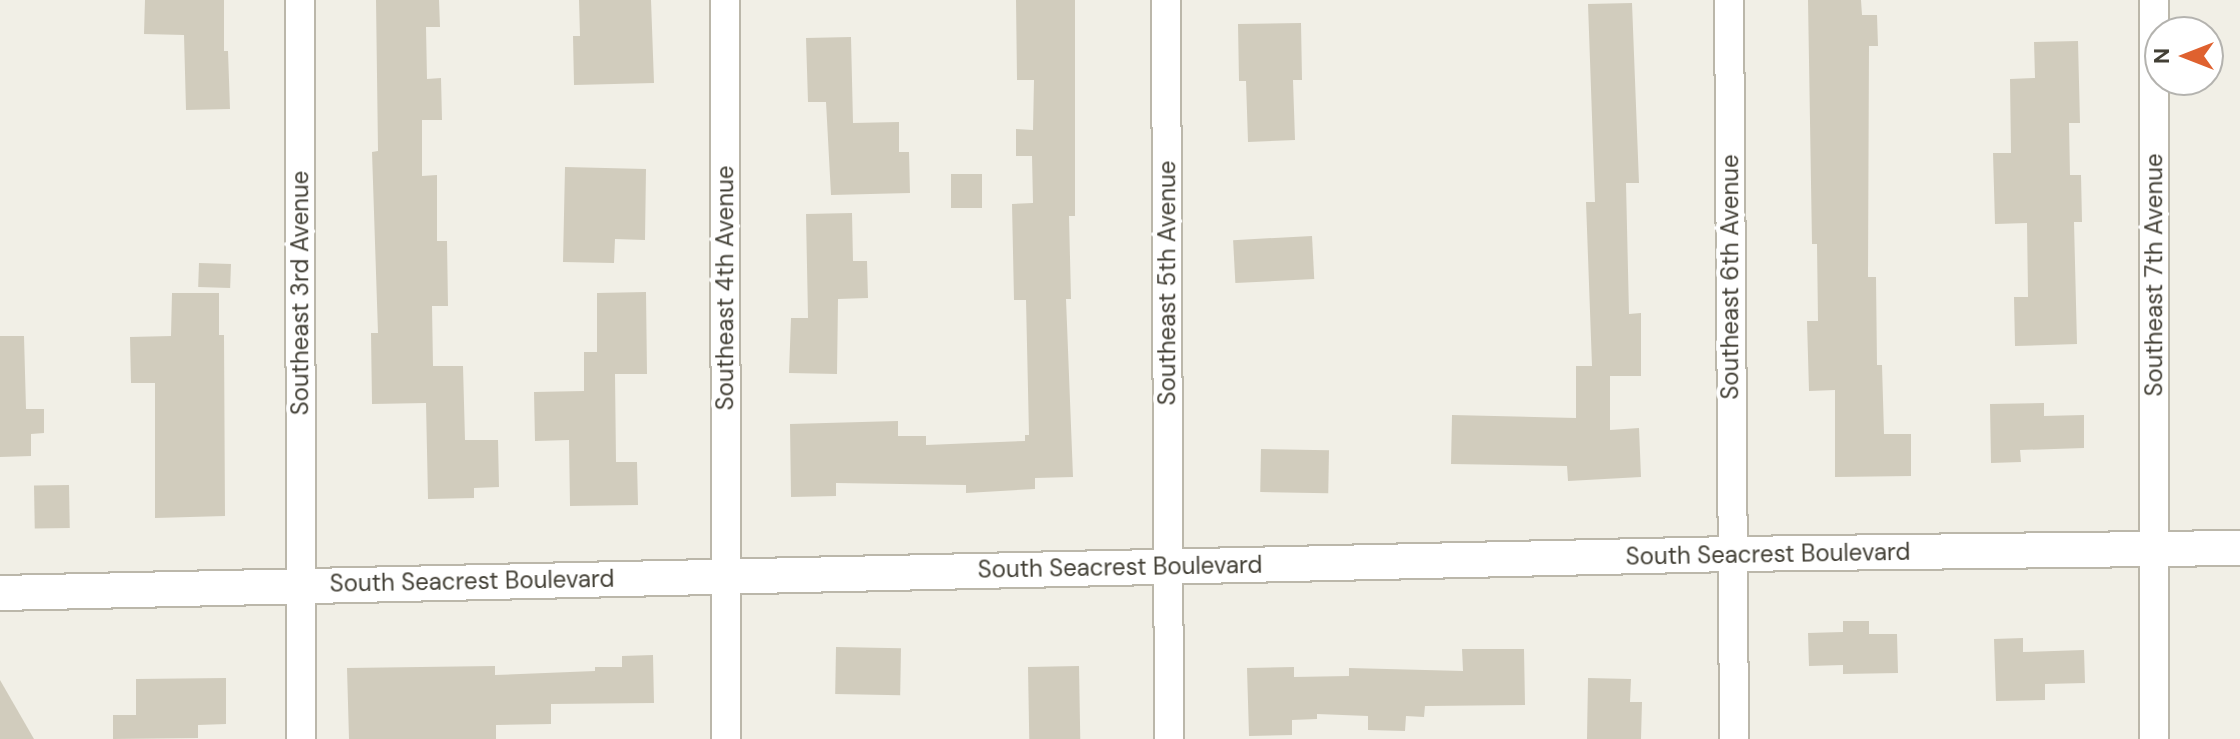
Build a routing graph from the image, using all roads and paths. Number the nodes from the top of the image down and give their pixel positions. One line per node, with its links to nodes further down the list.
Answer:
1 (300, 0): 11 (street, Southeast 3rd Avenue)
2 (725, 0): 10 (street, Southeast 4th Avenue)
3 (1166, 0): 9 (street, Southeast 5th Avenue)
4 (1729, 0): 8 (street, Southeast 6th Avenue)
5 (2154, 0): 7 (street, Southeast 7th Avenue)
6 (2240, 548): 7 (street, South Seacrest Boulevard)
7 (2154, 550): 8 (street, South Seacrest Boulevard); 17 (street, Southeast 7th Avenue)
8 (1732, 554): 9 (street, South Seacrest Boulevard); 16 (street, Southeast 6th Avenue)
9 (1167, 566): 10 (street, South Seacrest Boulevard); 15 (street, Southeast 5th Avenue)
10 (726, 575): 11 (street, South Seacrest Boulevard); 14 (street, Southeast 4th Avenue)
11 (301, 586): 12 (street, South Seacrest Boulevard); 13 (street, Southeast 3rd Avenue)
12 (0, 593)
13 (301, 739)
14 (726, 739)
15 (1169, 739)
16 (1734, 739)
17 (2154, 739)

